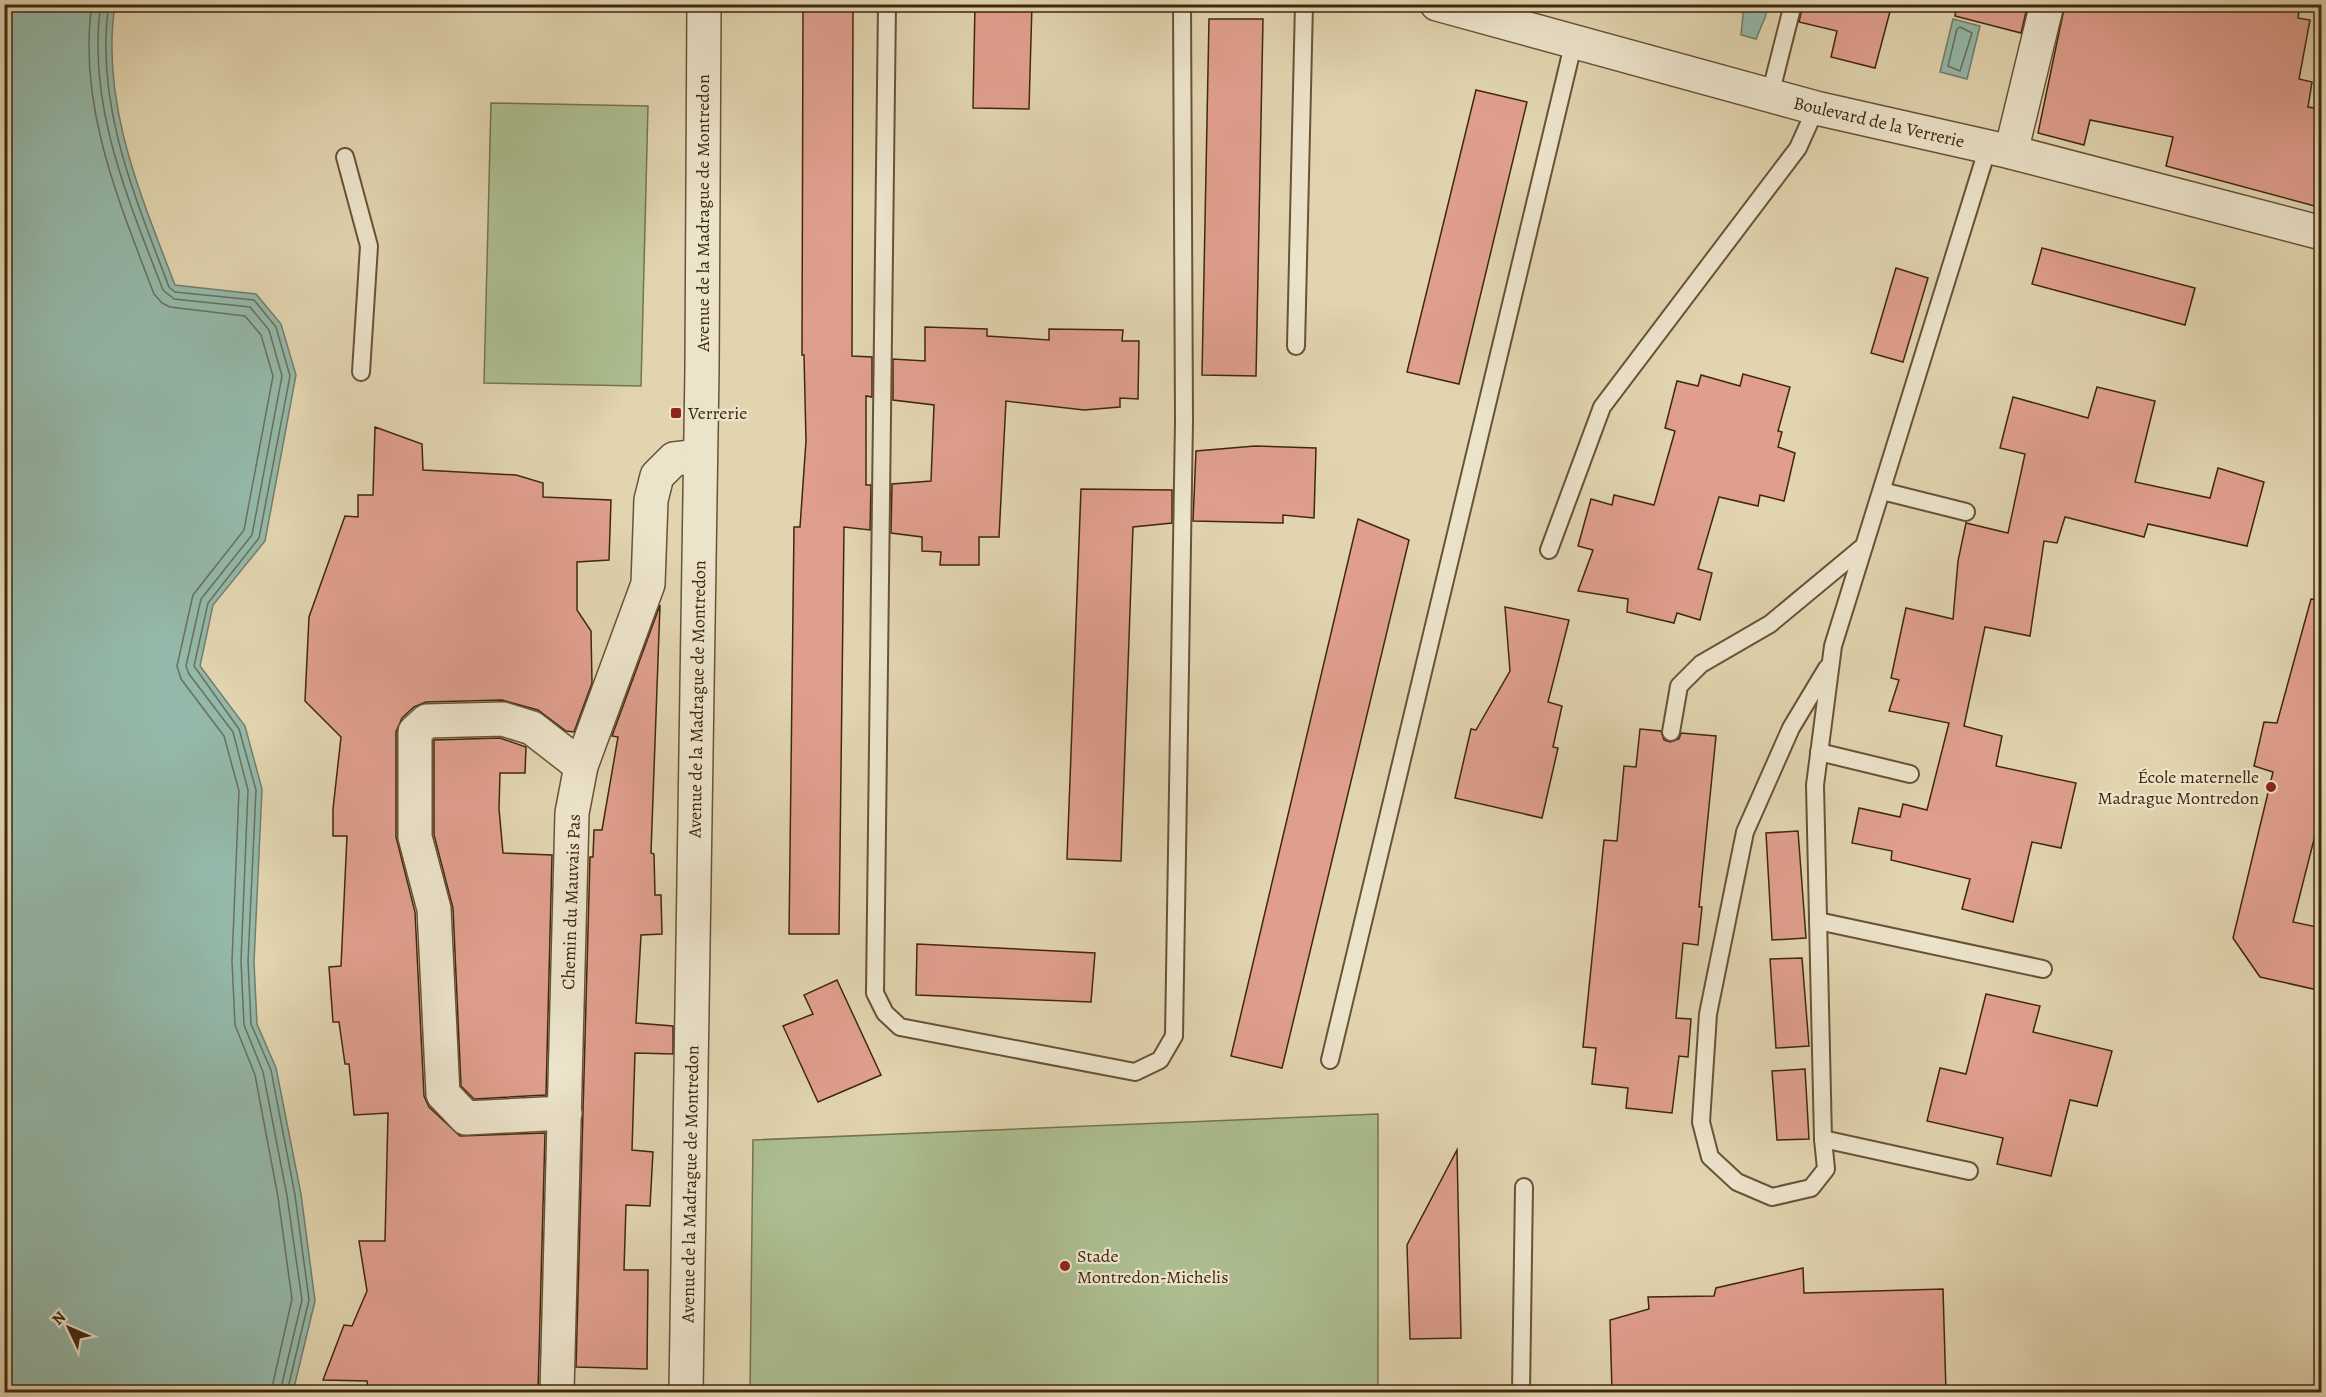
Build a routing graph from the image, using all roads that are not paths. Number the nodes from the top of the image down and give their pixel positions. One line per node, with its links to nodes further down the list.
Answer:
1 (704, 4): 16 (street, Avenue de la Madrague de Montredon)
2 (887, 4): 3 (lane)
3 (1182, 4)
4 (1304, 4): 14 (lane)
5 (1437, 4): 8 (street, Boulevard de la Verrerie)
6 (1793, 4): 9 (lane)
7 (2047, 4): 11 (street)
8 (1574, 41): 9 (street, Boulevard de la Verrerie); 28 (lane)
9 (1770, 95): 10 (street, Boulevard de la Verrerie)
10 (1816, 108): 11 (street, Boulevard de la Verrerie); 20 (lane)
11 (1999, 150): 13 (street, Boulevard de la Verrerie); 17 (lane)
12 (345, 157): 15 (lane)
13 (2322, 233)
14 (1296, 346)
15 (361, 372)
16 (700, 456): 24 (street, Chemin du Mauvais Pas); 34 (street, Avenue de la Madrague de Montredon)
17 (1882, 491): 18 (lane); 19 (lane)
18 (1966, 512)
19 (1864, 545): 21 (lane); 22 (lane)
20 (1549, 550)
21 (1831, 663): 23 (lane); 30 (lane)
22 (1671, 732)
23 (1820, 752): 25 (lane); 26 (lane)
24 (581, 766): 29 (street, Chemin du Mauvais Pas); 29 (street)
25 (1910, 774)
26 (1818, 921): 27 (lane); 30 (lane)
27 (2043, 969)
28 (1330, 1060)
29 (565, 1113): 33 (street, Chemin du Mauvais Pas)
30 (1823, 1139): 31 (lane)
31 (1969, 1171)
32 (1524, 1187): 35 (lane)
33 (557, 1392)
34 (686, 1392)
35 (1521, 1392)

